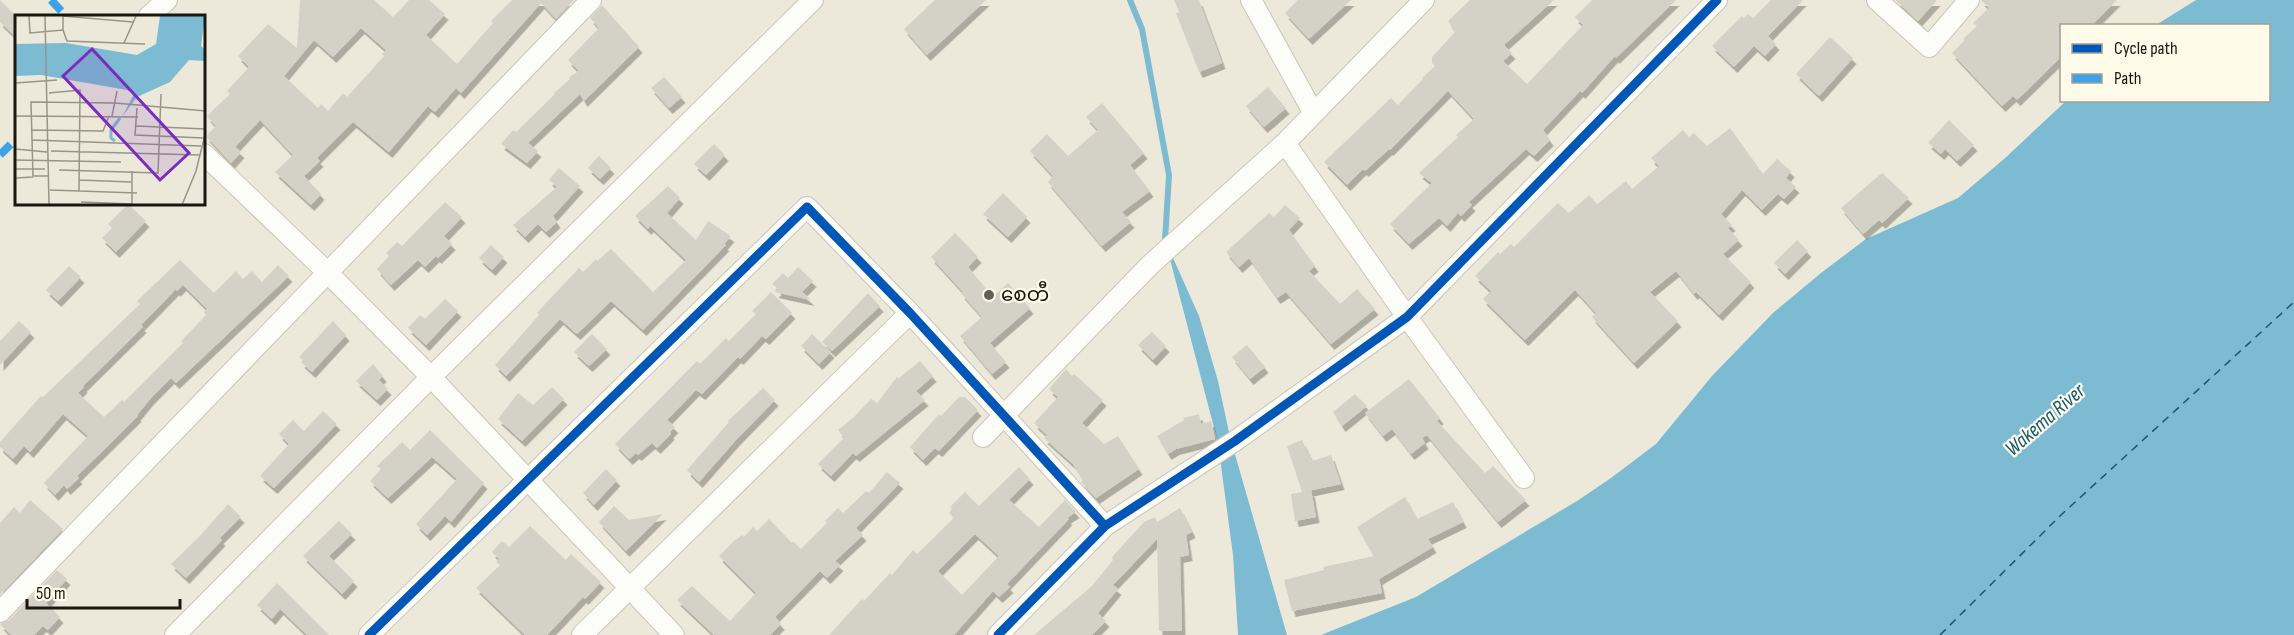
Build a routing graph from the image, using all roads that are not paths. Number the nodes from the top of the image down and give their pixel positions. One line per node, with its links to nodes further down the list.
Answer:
1 (167, 0): 9 (street)
2 (591, 0): 13 (street)
3 (813, 0): 16 (street)
4 (1251, 0): 10 (street)
5 (1424, 0): 10 (street)
6 (1717, 0): 15 (street)
7 (1877, 0): 8 (street)
8 (1969, 0)
9 (150, 15)
10 (1314, 112): 11 (street)
11 (1285, 143): 15 (street); 17 (street)
12 (206, 156): 13 (street)
13 (327, 272): 16 (street); 23 (street)
14 (910, 313): 17 (street); 20 (street); 22 (street)
15 (1407, 317): 19 (street); 21 (street)
16 (431, 377): 20 (street); 24 (street)
17 (1004, 415): 18 (street); 21 (street)
18 (983, 437)
19 (1524, 478)
20 (527, 479): 22 (street); 25 (street)
21 (1105, 526): 28 (street)
22 (628, 589): 26 (street); 27 (street)
23 (0, 612)
24 (175, 635)
25 (369, 635)
26 (582, 635)
27 (674, 635)
28 (998, 635)

